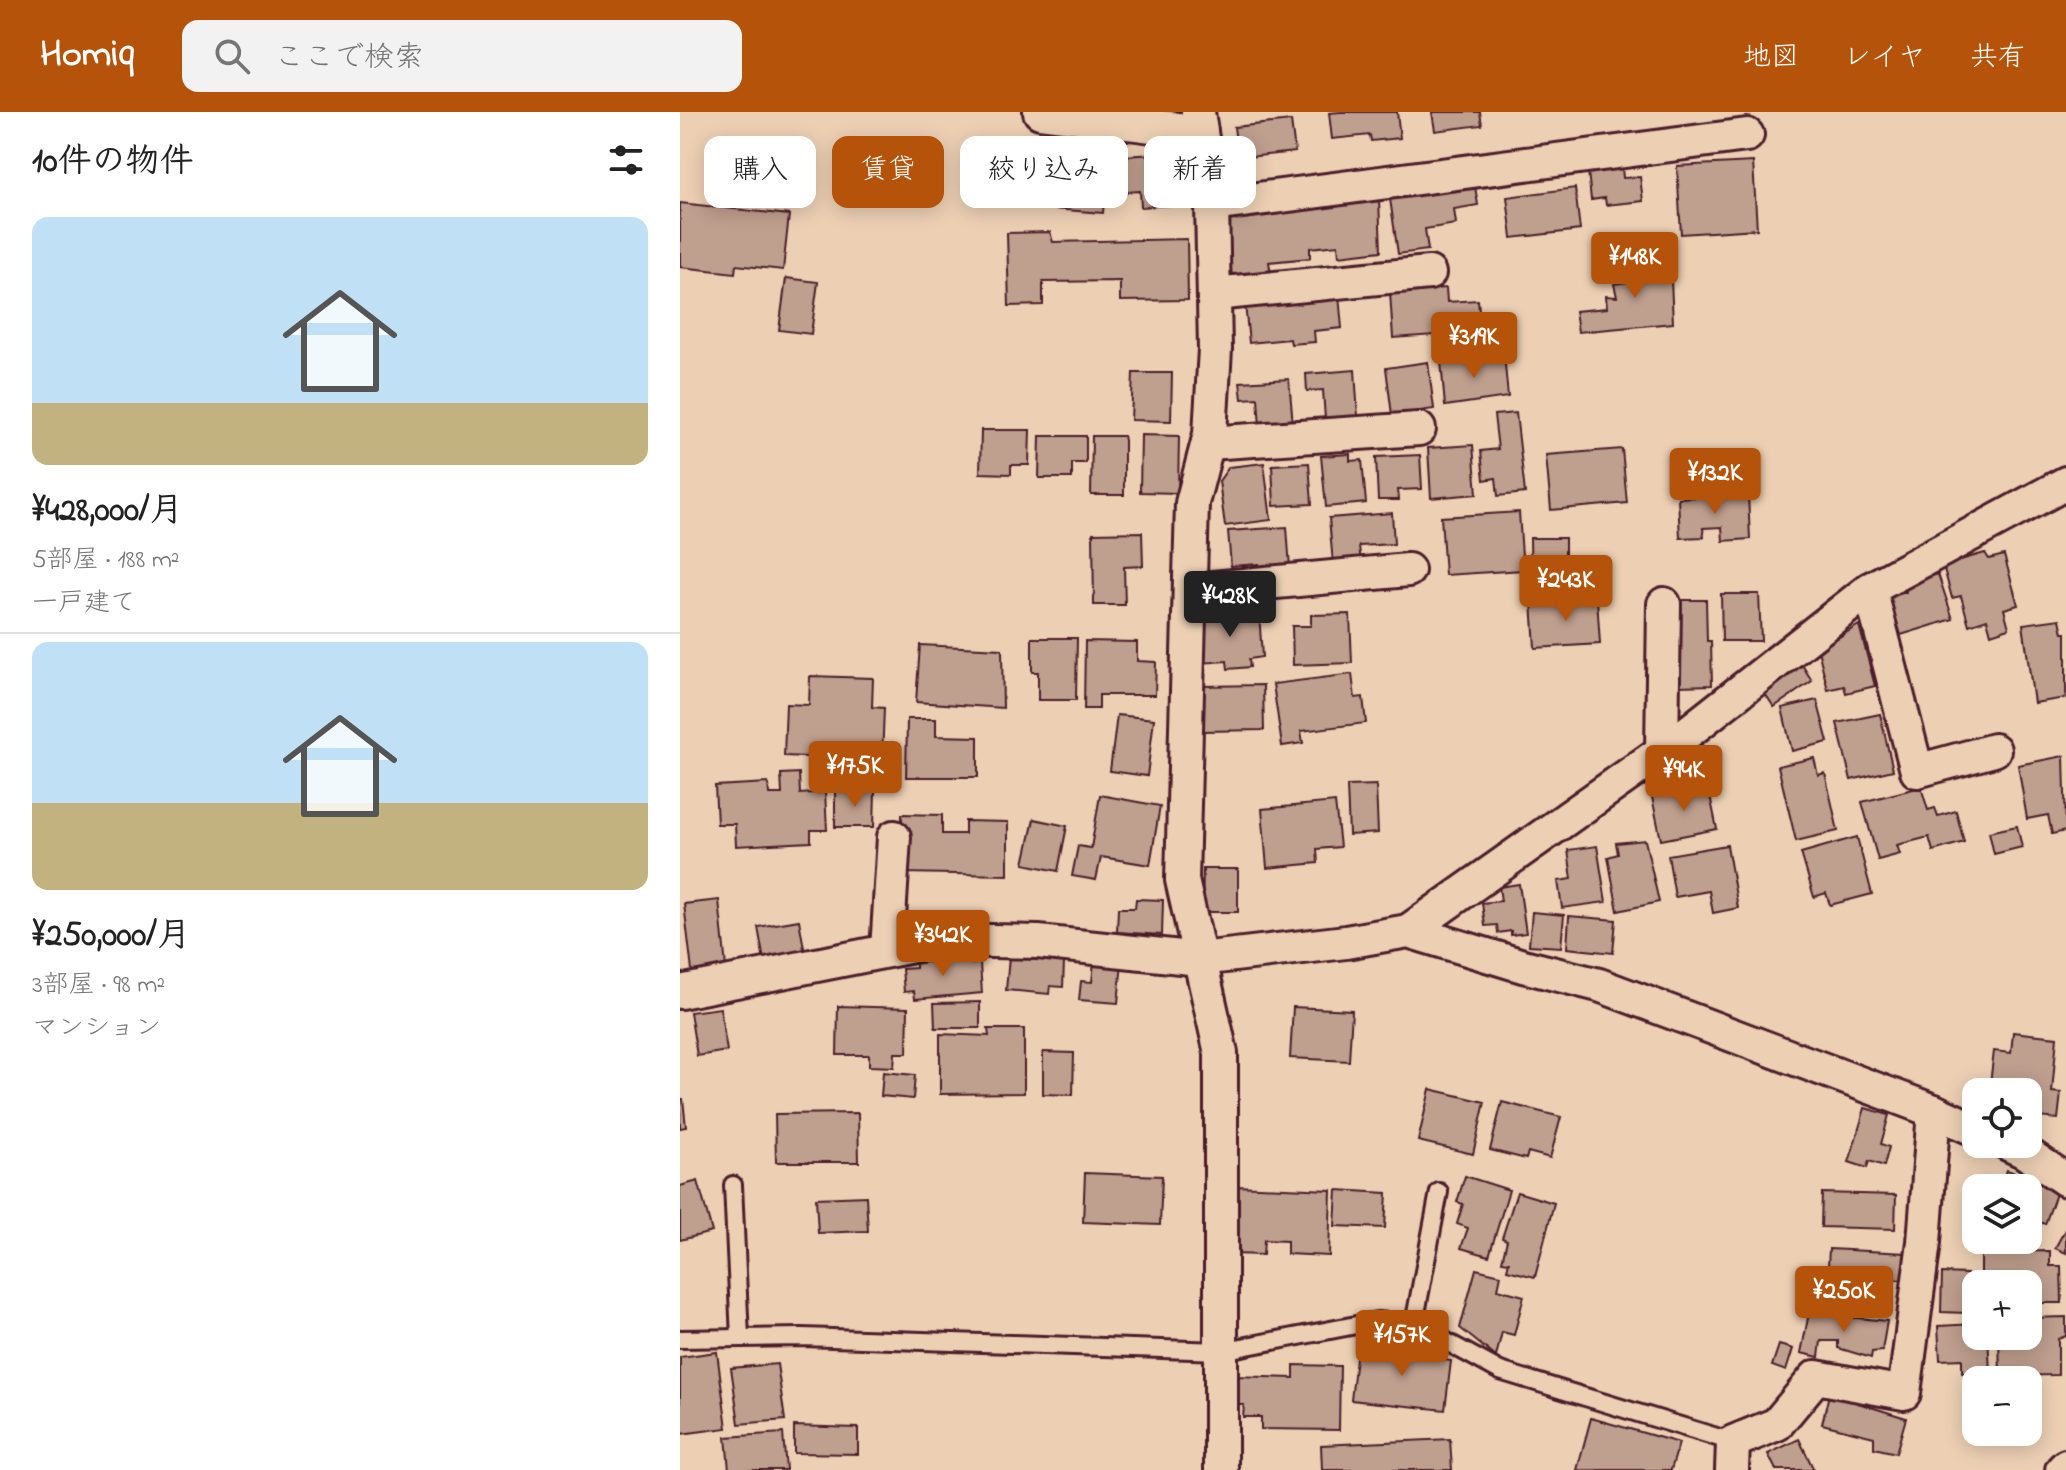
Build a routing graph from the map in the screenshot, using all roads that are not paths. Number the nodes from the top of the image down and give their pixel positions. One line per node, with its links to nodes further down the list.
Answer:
1 (1040, 112): 2 (street)
2 (1200, 122)
3 (1747, 135): 4 (street)
4 (1256, 199)
5 (1212, 208): 7 (street)
6 (1429, 273): 7 (street)
7 (1214, 294): 9 (street)
8 (1419, 429): 9 (street)
9 (1208, 443): 13 (street)
10 (2066, 483): 12 (street)
11 (1408, 570): 13 (street)
12 (1870, 589): 15 (street); 16 (street)
13 (1190, 590): 20 (street)
14 (1664, 604): 16 (street)
15 (1994, 750)
16 (1662, 752): 18 (street)
17 (894, 837): 19 (street)
18 (1408, 931): 20 (street); 22 (street)
19 (887, 951): 20 (street); 21 (street)
20 (1200, 959): 31 (street)
21 (680, 992)
22 (1934, 1111): 23 (street); 32 (street)
23 (1962, 1124)
24 (2033, 1158): 25 (street)
25 (2066, 1180)
26 (733, 1185): 29 (lane)
27 (1439, 1192): 28 (lane)
28 (1414, 1324): 31 (lane); 32 (lane)
29 (740, 1338): 30 (lane); 31 (lane)
30 (680, 1339)
31 (1221, 1351): 33 (street)
32 (1732, 1456)
33 (1221, 1470)

